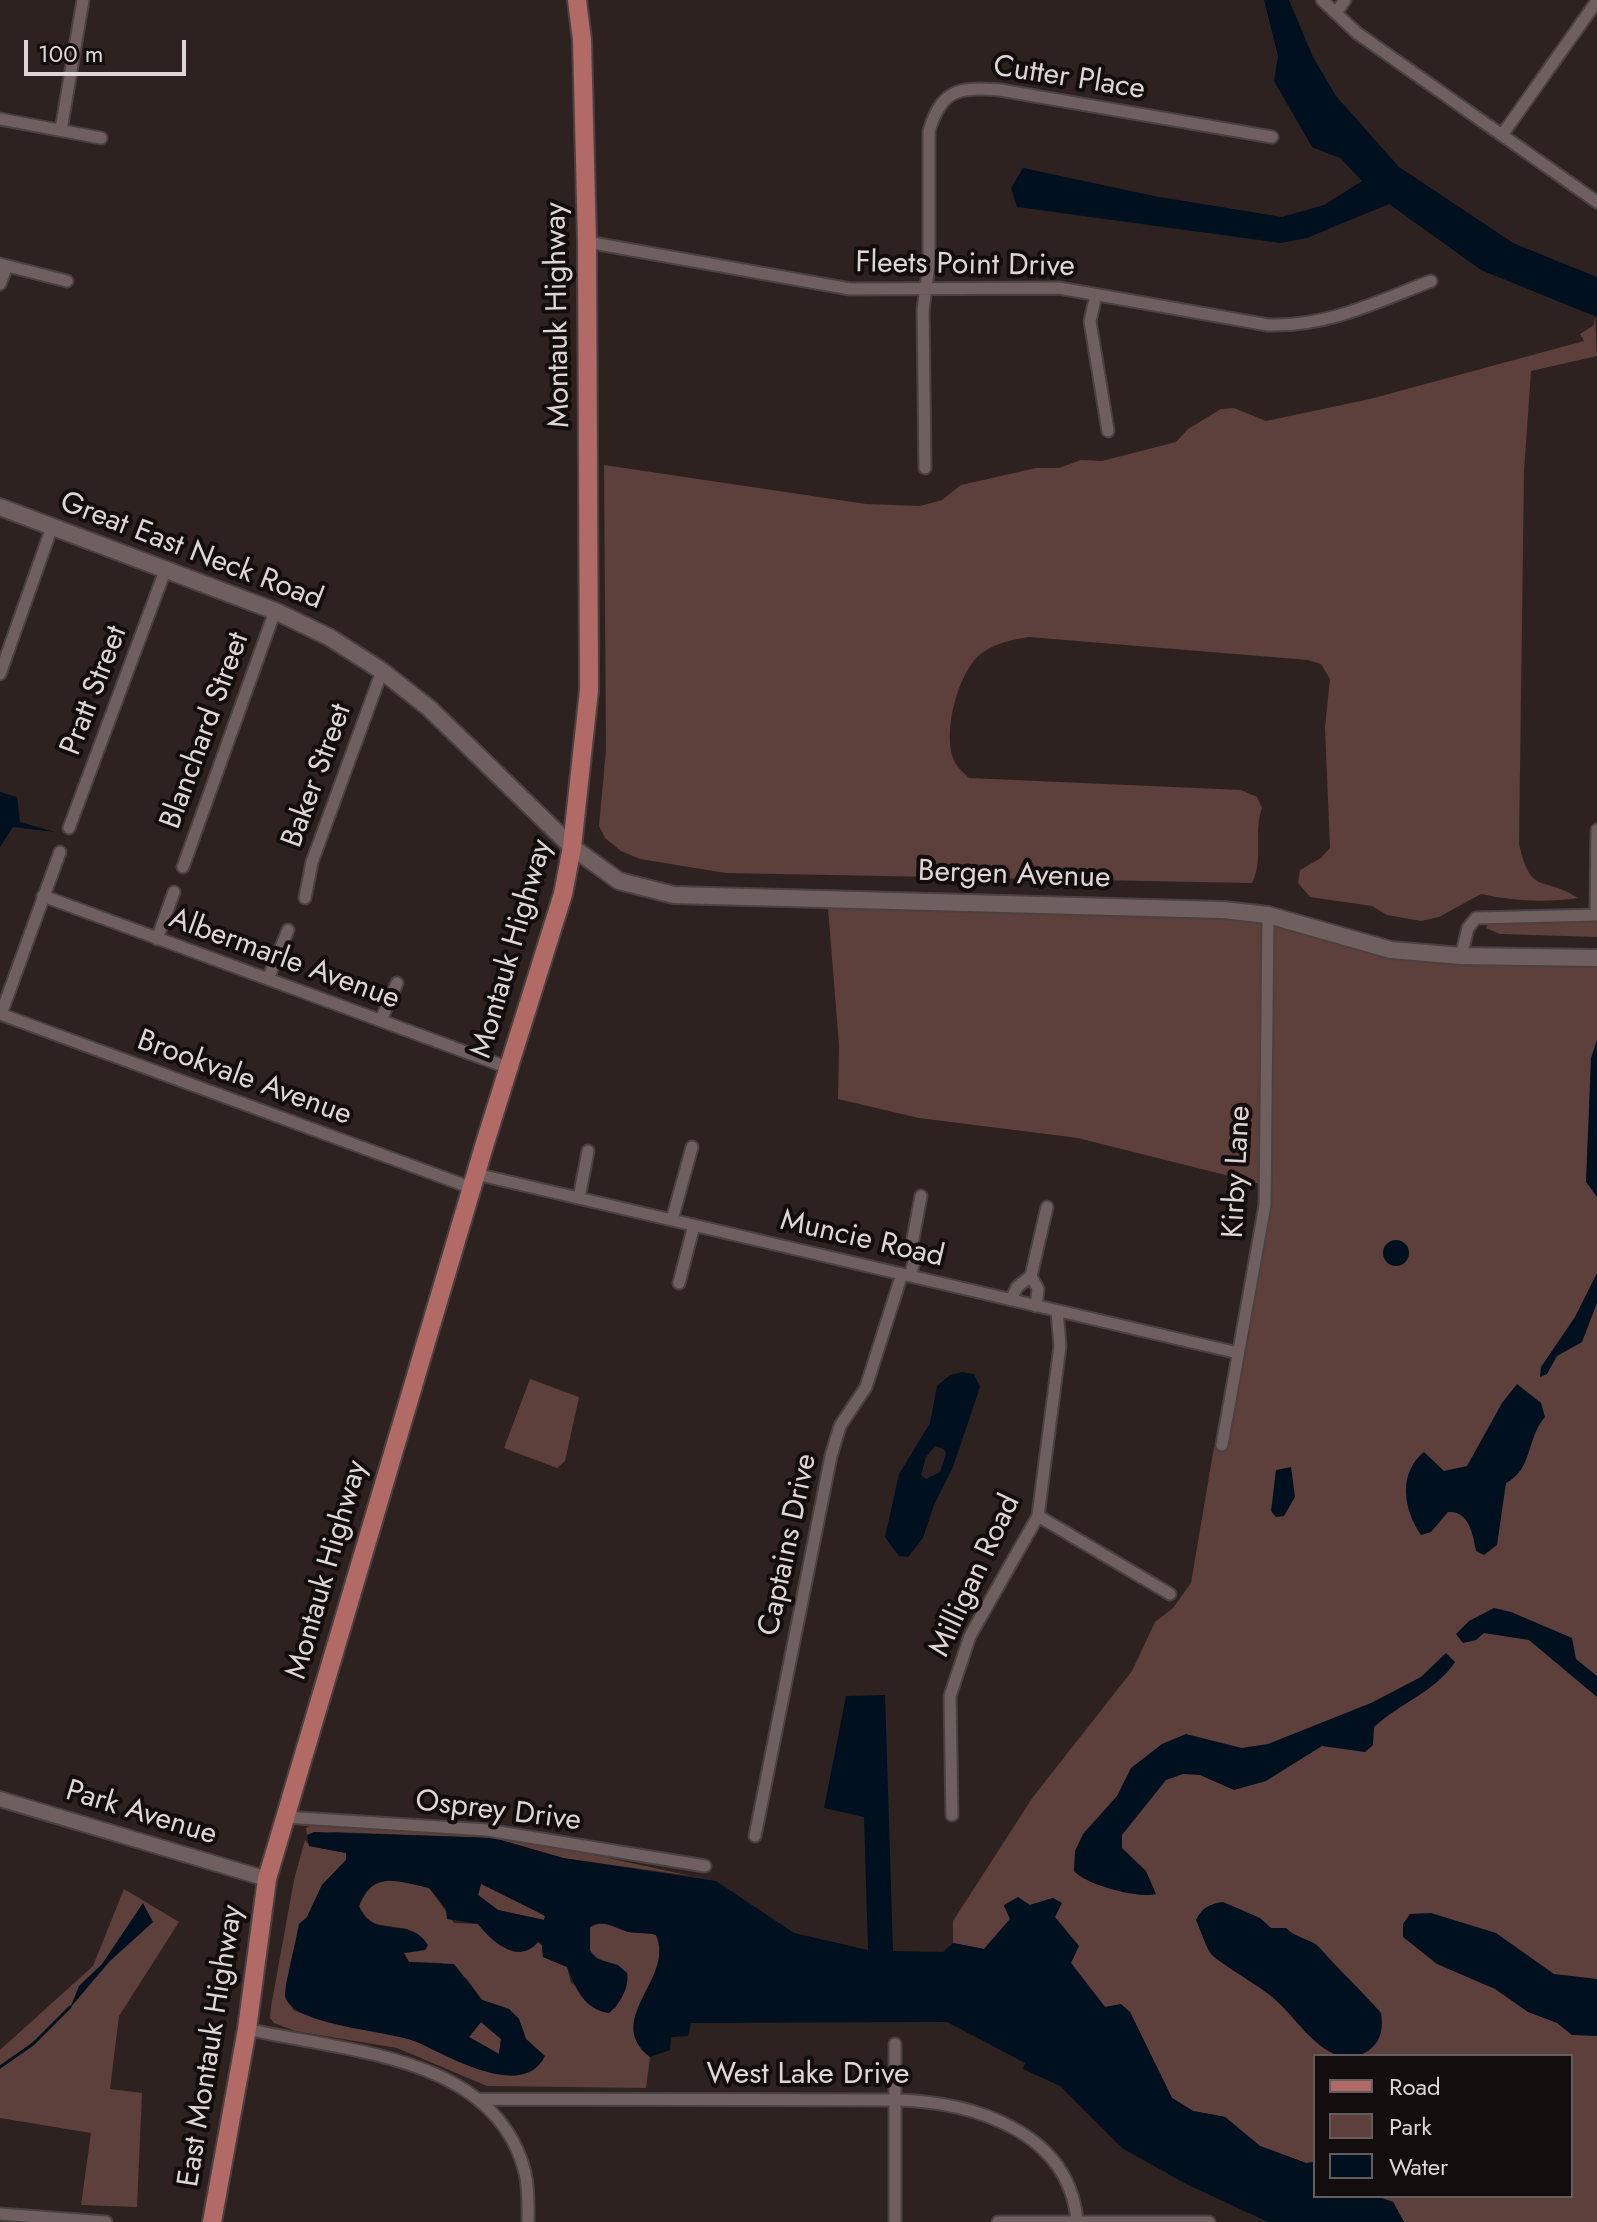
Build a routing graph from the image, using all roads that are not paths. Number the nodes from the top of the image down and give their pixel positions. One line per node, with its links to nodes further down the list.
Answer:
1 (83, 0): 8 (street)
2 (577, 0): 13 (main road, Montauk Highway)
3 (1322, 0): 6 (street)
4 (1345, 0): 6 (street)
5 (1597, 1): 9 (street)
6 (1336, 13): 9 (street)
7 (0, 119): 8 (street)
8 (61, 130): 11 (street)
9 (1502, 135): 12 (street)
10 (1272, 137): 18 (street, Cutter Place)
11 (101, 138)
12 (1597, 202)
13 (587, 242): 18 (street, Fleets Point Drive); 30 (main road, Montauk Highway)
14 (4, 265): 15 (street); 17 (street)
15 (67, 281)
16 (1431, 281): 19 (street, Fleets Point Drive)
17 (0, 284)
18 (926, 289): 19 (street, Fleets Point Drive); 21 (street, Cutter Place)
19 (1096, 295): 20 (street)
20 (1108, 431)
21 (925, 468)
22 (0, 507): 23 (main road, Great East Neck Road)
23 (52, 527): 24 (main road, Great East Neck Road); 27 (street)
24 (165, 571): 25 (main road, Great East Neck Road); 28 (street, Pratt Street)
25 (275, 611): 26 (main road, Great East Neck Road); 32 (street, Blanchard Street)
26 (382, 671): 30 (main road, Great East Neck Road); 35 (street, Baker Street)
27 (0, 674)
28 (69, 828)
29 (1597, 830): 37 (street)
30 (572, 847): 36 (main road, Bergen Avenue); 46 (main road, Montauk Highway)
31 (60, 852): 34 (street)
32 (183, 867)
33 (174, 892): 39 (street)
34 (43, 896): 39 (street, Albermarle Avenue); 44 (street)
35 (305, 898)
36 (1268, 915): 40 (main road, Bergen Avenue); 61 (street, Kirby Lane)
37 (1597, 915): 40 (street)
38 (288, 930): 42 (street)
39 (157, 939): 42 (street, Albermarle Avenue)
40 (1461, 956): 41 (main road, Bergen Avenue)
41 (1597, 958)
42 (268, 979): 45 (street, Albermarle Avenue)
43 (397, 983): 45 (street)
44 (0, 1014): 49 (street, Brookvale Avenue)
45 (381, 1020): 46 (street, Albermarle Avenue)
46 (509, 1068): 49 (main road, Montauk Highway)
47 (692, 1147): 53 (street)
48 (588, 1151): 51 (street)
49 (474, 1181): 51 (street, Muncie Road); 67 (main road, Montauk Highway)
50 (921, 1196): 55 (street, Captains Drive)
51 (579, 1198): 53 (street, Muncie Road)
52 (1047, 1207): 56 (street)
53 (672, 1220): 54 (street, Muncie Road)
54 (694, 1225): 55 (street, Muncie Road); 57 (street)
55 (906, 1275): 58 (street, Muncie Road); 68 (street, Captains Drive)
56 (1031, 1276): 58 (street); 59 (street)
57 (679, 1283)
58 (1011, 1300): 59 (street, Muncie Road)
59 (1036, 1306): 60 (street, Muncie Road)
60 (1057, 1311): 61 (street, Muncie Road); 63 (street, Milligan Road)
61 (1238, 1353): 62 (street, Kirby Lane)
62 (1222, 1445)
63 (1038, 1516): 64 (street); 66 (street, Milligan Road)
64 (1170, 1594)
65 (0, 1799): 70 (street, Park Avenue)
66 (952, 1815)
67 (284, 1817): 69 (street, Osprey Drive); 70 (main road, Montauk Highway)
68 (755, 1836)
69 (705, 1866)
70 (267, 1879): 71 (main road, East Montauk Highway)
71 (247, 2029): 73 (street); 78 (main road, East Montauk Highway)
72 (895, 2044): 74 (street)
73 (478, 2099): 74 (street, West Lake Drive); 79 (street)
74 (896, 2100): 76 (street, West Lake Drive); 80 (street)
75 (0, 2214): 77 (street)
76 (1077, 2221): 81 (street); 82 (street)
77 (106, 2222)
78 (212, 2222)
79 (528, 2222)
80 (895, 2222)
81 (998, 2222)
82 (1209, 2222)

